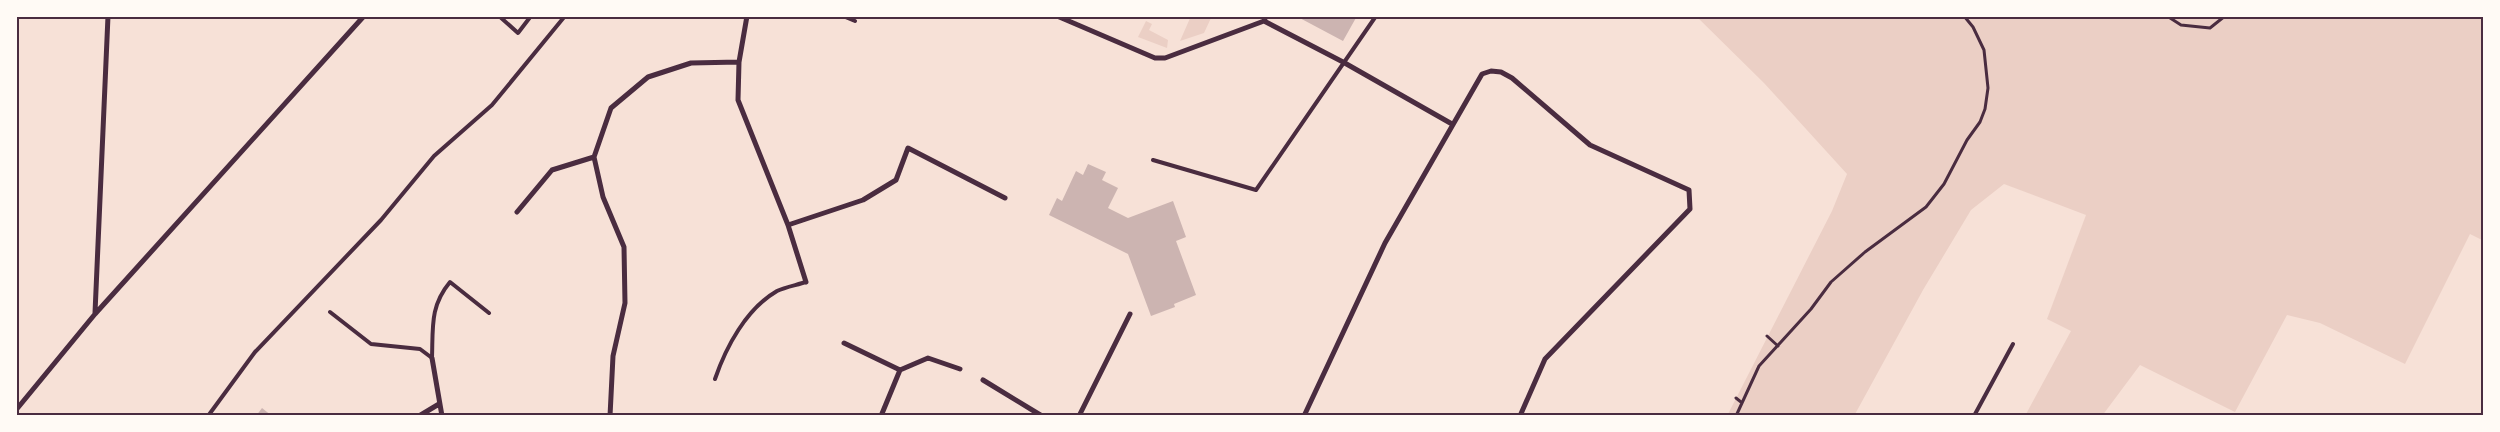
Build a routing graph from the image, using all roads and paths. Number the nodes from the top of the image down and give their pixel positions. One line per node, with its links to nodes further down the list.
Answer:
1 (108, 16): 26 (street)
2 (364, 16): 26 (street)
3 (499, 16): 4 (lane)
4 (531, 16)
5 (565, 16): 41 (lane)
6 (747, 16): 15 (street)
7 (843, 16): 14 (lane)
8 (1057, 16): 13 (street)
9 (1376, 16): 16 (lane)
10 (1964, 16): 31 (path)
11 (2168, 16): 12 (path)
12 (2226, 16)
13 (1265, 19): 16 (street)
14 (855, 21)
15 (739, 62): 18 (street); 22 (street)
16 (1343, 62): 17 (street); 19 (lane)
17 (1452, 124): 48 (street); 49 (street)
18 (594, 157): 21 (street); 44 (street)
19 (1153, 160)
20 (1005, 198): 22 (street)
21 (518, 212)
22 (788, 225): 23 (street)
23 (806, 282): 35 (lane)
24 (330, 312): 32 (lane)
25 (489, 313): 32 (lane)
26 (95, 314): 40 (street)
27 (1130, 314): 47 (street)
28 (1767, 336): 31 (path)
29 (844, 343): 34 (street)
30 (2013, 344): 51 (lane)
31 (1778, 346): 38 (path)
32 (432, 358): 39 (street)
33 (960, 369): 34 (street)
34 (900, 370): 45 (street)
35 (715, 379)
36 (983, 380): 46 (street)
37 (1736, 398): 38 (path)
38 (1741, 402): 50 (path)
39 (439, 404): 42 (street); 43 (street)
40 (16, 410)
41 (208, 416)
42 (419, 416)
43 (442, 416)
44 (610, 416)
45 (880, 416)
46 (1042, 416)
47 (1078, 416)
48 (1304, 416)
49 (1520, 416)
50 (1736, 416)
51 (1974, 416)

